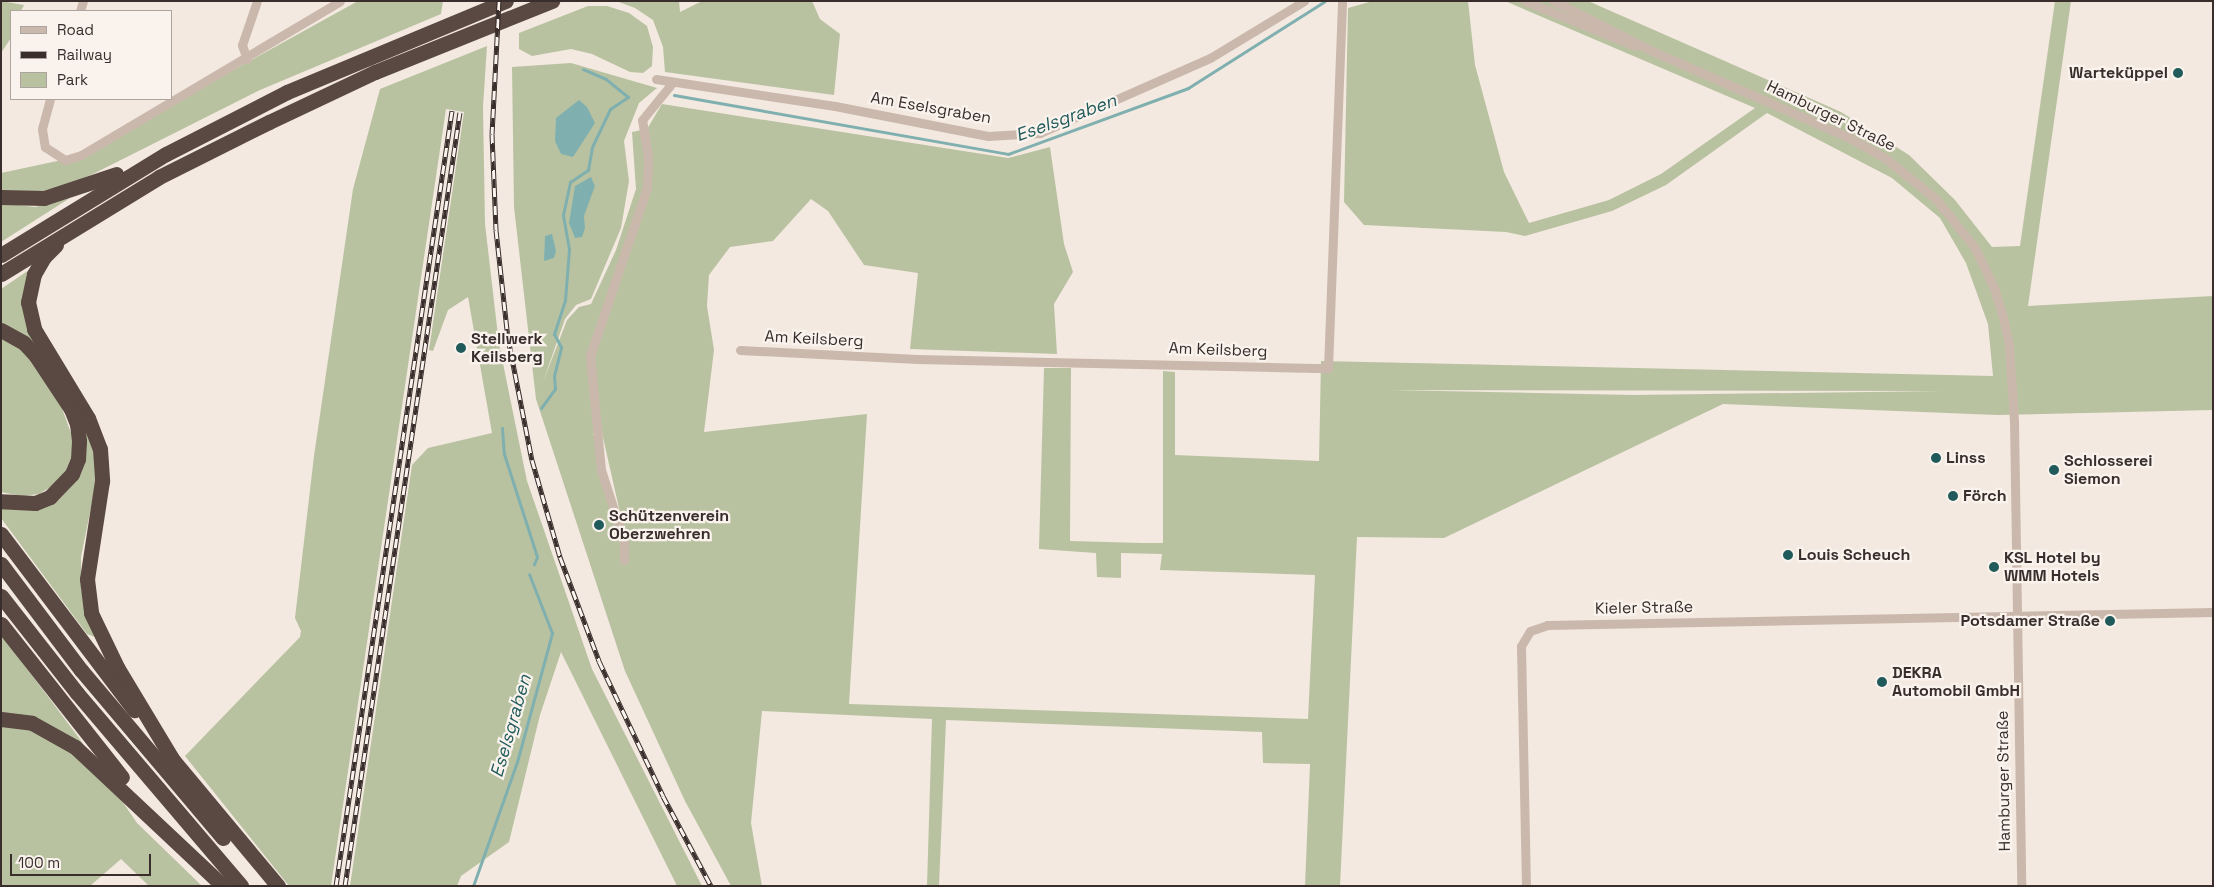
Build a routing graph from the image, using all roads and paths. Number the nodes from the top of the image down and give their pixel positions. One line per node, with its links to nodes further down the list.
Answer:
1 (257, 1): 10 (street)
2 (340, 1): 10 (street)
3 (506, 1): 14 (highway)
4 (1304, 1): 12 (street, Am Eselsgraben)
5 (1342, 1): 20 (street, Am Keilsberg)
6 (1525, 1): 9 (street)
7 (1554, 1): 9 (street, Hamburger Straße)
8 (548, 3): 16 (highway)
9 (1652, 51): 27 (street, Hamburger Straße)
10 (247, 59): 13 (street)
11 (656, 79): 12 (street, Am Eselsgraben)
12 (673, 82): 23 (street)
13 (50, 100)
14 (166, 154): 15 (highway); 17 (highway)
15 (1, 197)
16 (88, 219): 18 (highway); 30 (highway)
17 (1, 255)
18 (1, 274)
19 (1, 330): 21 (highway)
20 (740, 350)
21 (1, 501)
22 (1, 534): 30 (highway)
23 (624, 560)
24 (1, 564): 34 (highway)
25 (1, 596): 33 (highway)
26 (2213, 612): 27 (street)
27 (2017, 616): 36 (street, Kieler Straße); 37 (street, Hamburger Straße)
28 (1, 624): 31 (highway)
29 (1, 719): 31 (highway)
30 (174, 762): 35 (highway)
31 (170, 833): 32 (highway)
32 (224, 886)
33 (241, 886)
34 (266, 886)
35 (278, 886)
36 (1526, 886)
37 (2021, 886)

